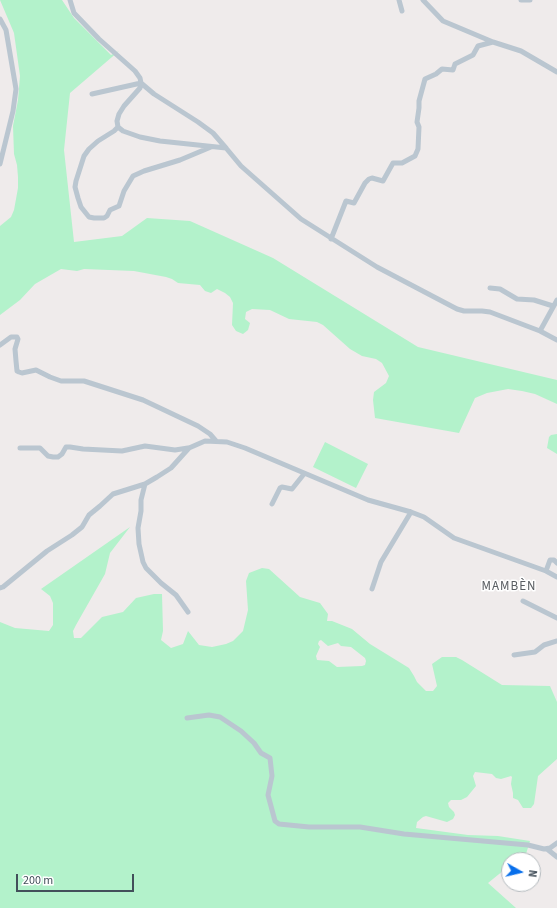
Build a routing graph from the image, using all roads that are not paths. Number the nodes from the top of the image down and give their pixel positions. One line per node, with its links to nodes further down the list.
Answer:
1 (70, 0): 10 (street)
2 (399, 0): 6 (street)
3 (423, 0): 8 (street)
4 (521, 0): 5 (street)
5 (530, 0)
6 (402, 10)
7 (0, 19): 15 (street)
8 (493, 42): 9 (street); 16 (street)
9 (557, 72)
10 (141, 83): 11 (street); 12 (street); 14 (street)
11 (92, 94)
12 (118, 127): 13 (street); 13 (street)
13 (211, 147): 14 (street)
14 (226, 148): 16 (street)
15 (0, 164)
16 (331, 239): 20 (street)
17 (490, 288): 19 (street)
18 (557, 300): 19 (street)
19 (553, 306): 20 (street)
20 (540, 331): 21 (street)
21 (557, 340)
22 (0, 345): 23 (street)
23 (216, 441): 25 (street); 26 (street)
24 (20, 448): 25 (street)
25 (189, 448): 27 (street)
26 (304, 474): 28 (street); 29 (street)
27 (145, 484): 33 (street); 36 (street)
28 (272, 504)
29 (411, 512): 31 (street); 34 (street)
30 (557, 563): 31 (street)
31 (546, 571): 32 (street)
32 (557, 577)
33 (0, 588)
34 (372, 589)
35 (523, 601): 37 (street)
36 (188, 612)
37 (557, 618)
38 (557, 641): 39 (street)
39 (514, 655)
40 (186, 718): 42 (street)
41 (557, 842): 42 (street)
42 (547, 849): 43 (street)
43 (557, 857)

